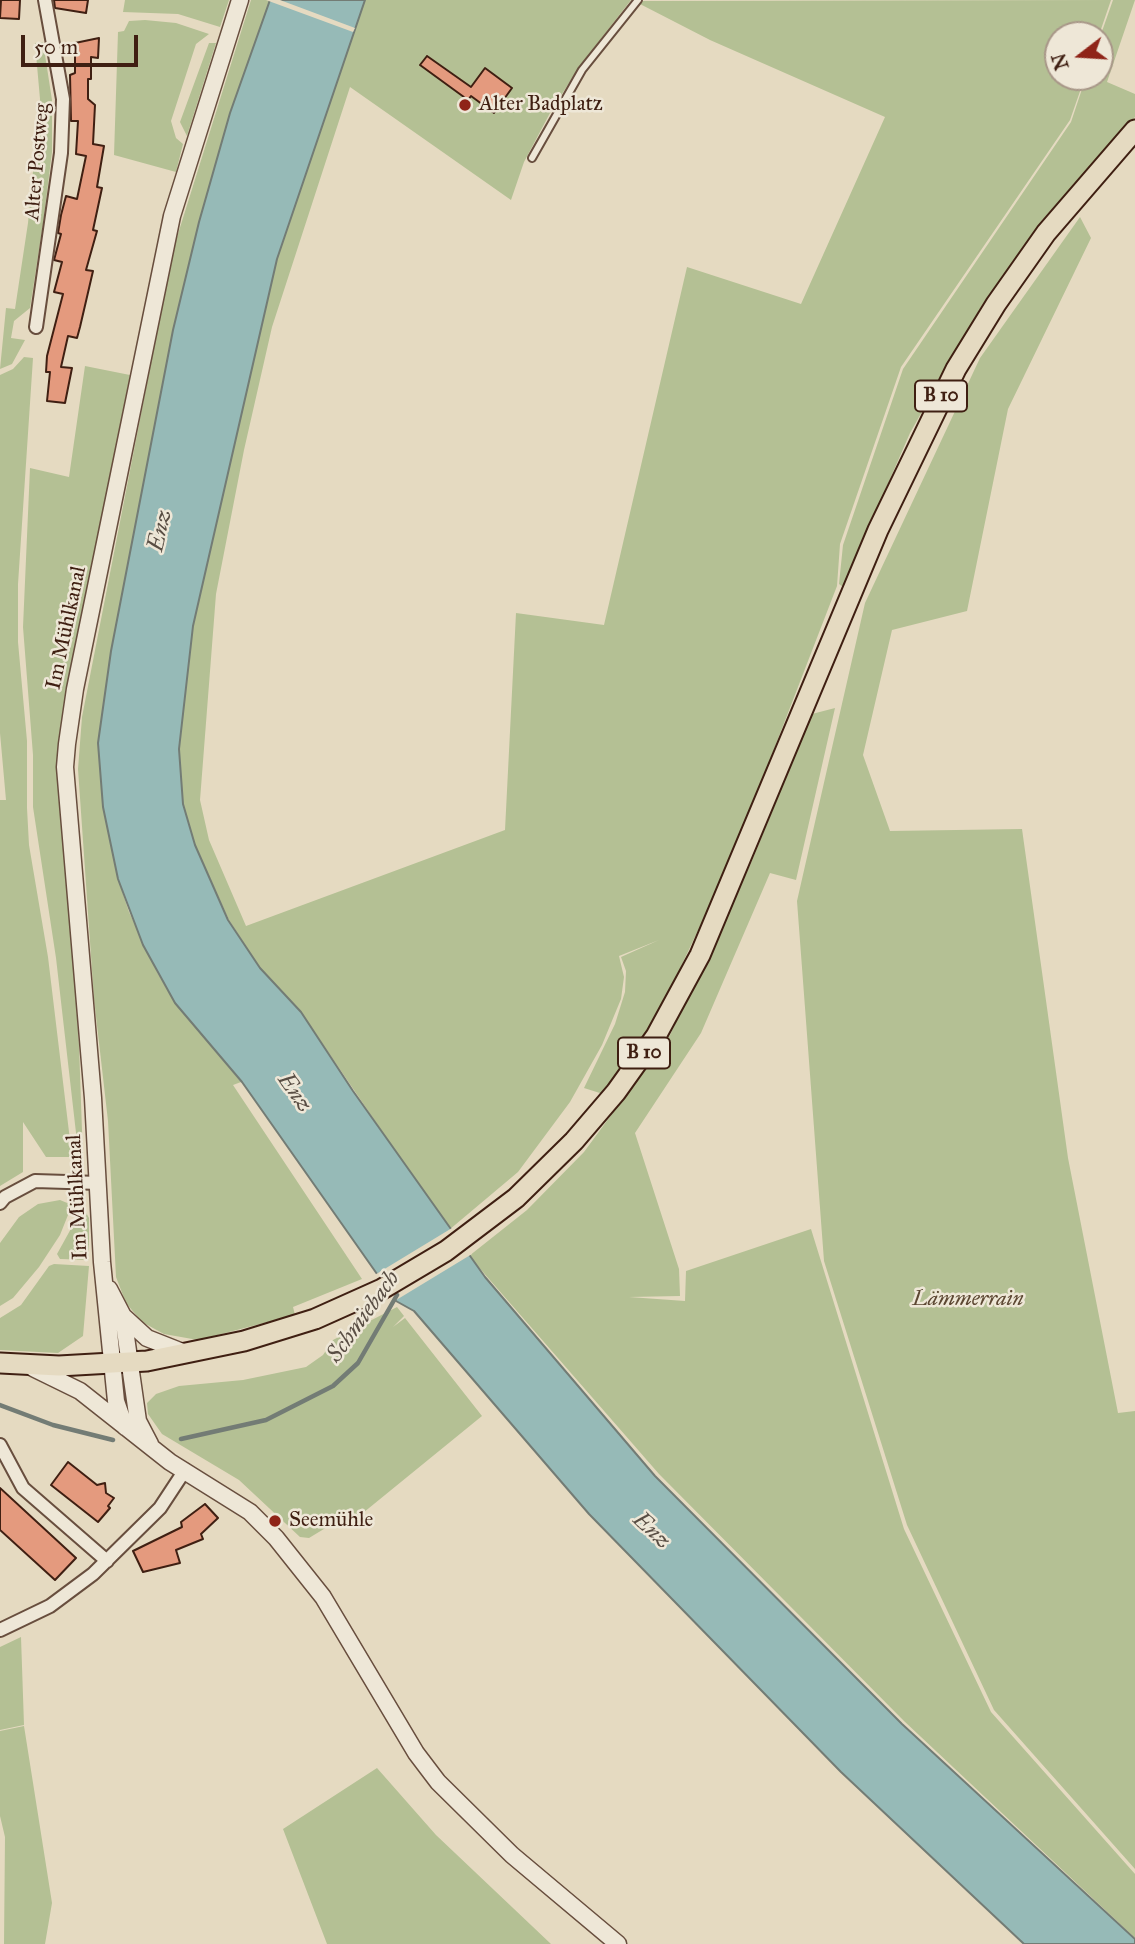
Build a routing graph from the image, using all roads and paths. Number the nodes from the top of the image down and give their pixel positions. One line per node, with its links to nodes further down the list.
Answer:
1 (45, 0): 6 (street, Alter Postweg)
2 (240, 0): 7 (street, Im Mühlkanal)
3 (638, 0): 5 (lane)
4 (1135, 130): 11 (main road, B 10)
5 (531, 158)
6 (36, 327)
7 (99, 1184): 8 (street); 9 (street, Im Mühlkanal)
8 (0, 1203)
9 (104, 1280): 10 (street, Im Mühlkanal); 13 (street, Im Mühlkanal)
10 (123, 1315): 11 (street); 13 (street, Im Mühlkanal)
11 (191, 1354): 13 (main road, B 10)
12 (0, 1363): 14 (main road, B 10)
13 (121, 1363): 14 (main road, B 10); 15 (street); 17 (street)
14 (23, 1364): 15 (street)
15 (125, 1427): 17 (street)
16 (0, 1445): 19 (street)
17 (154, 1450): 18 (street)
18 (178, 1466): 19 (street); 21 (street)
19 (107, 1561): 20 (street)
20 (0, 1630)
21 (618, 1944)

